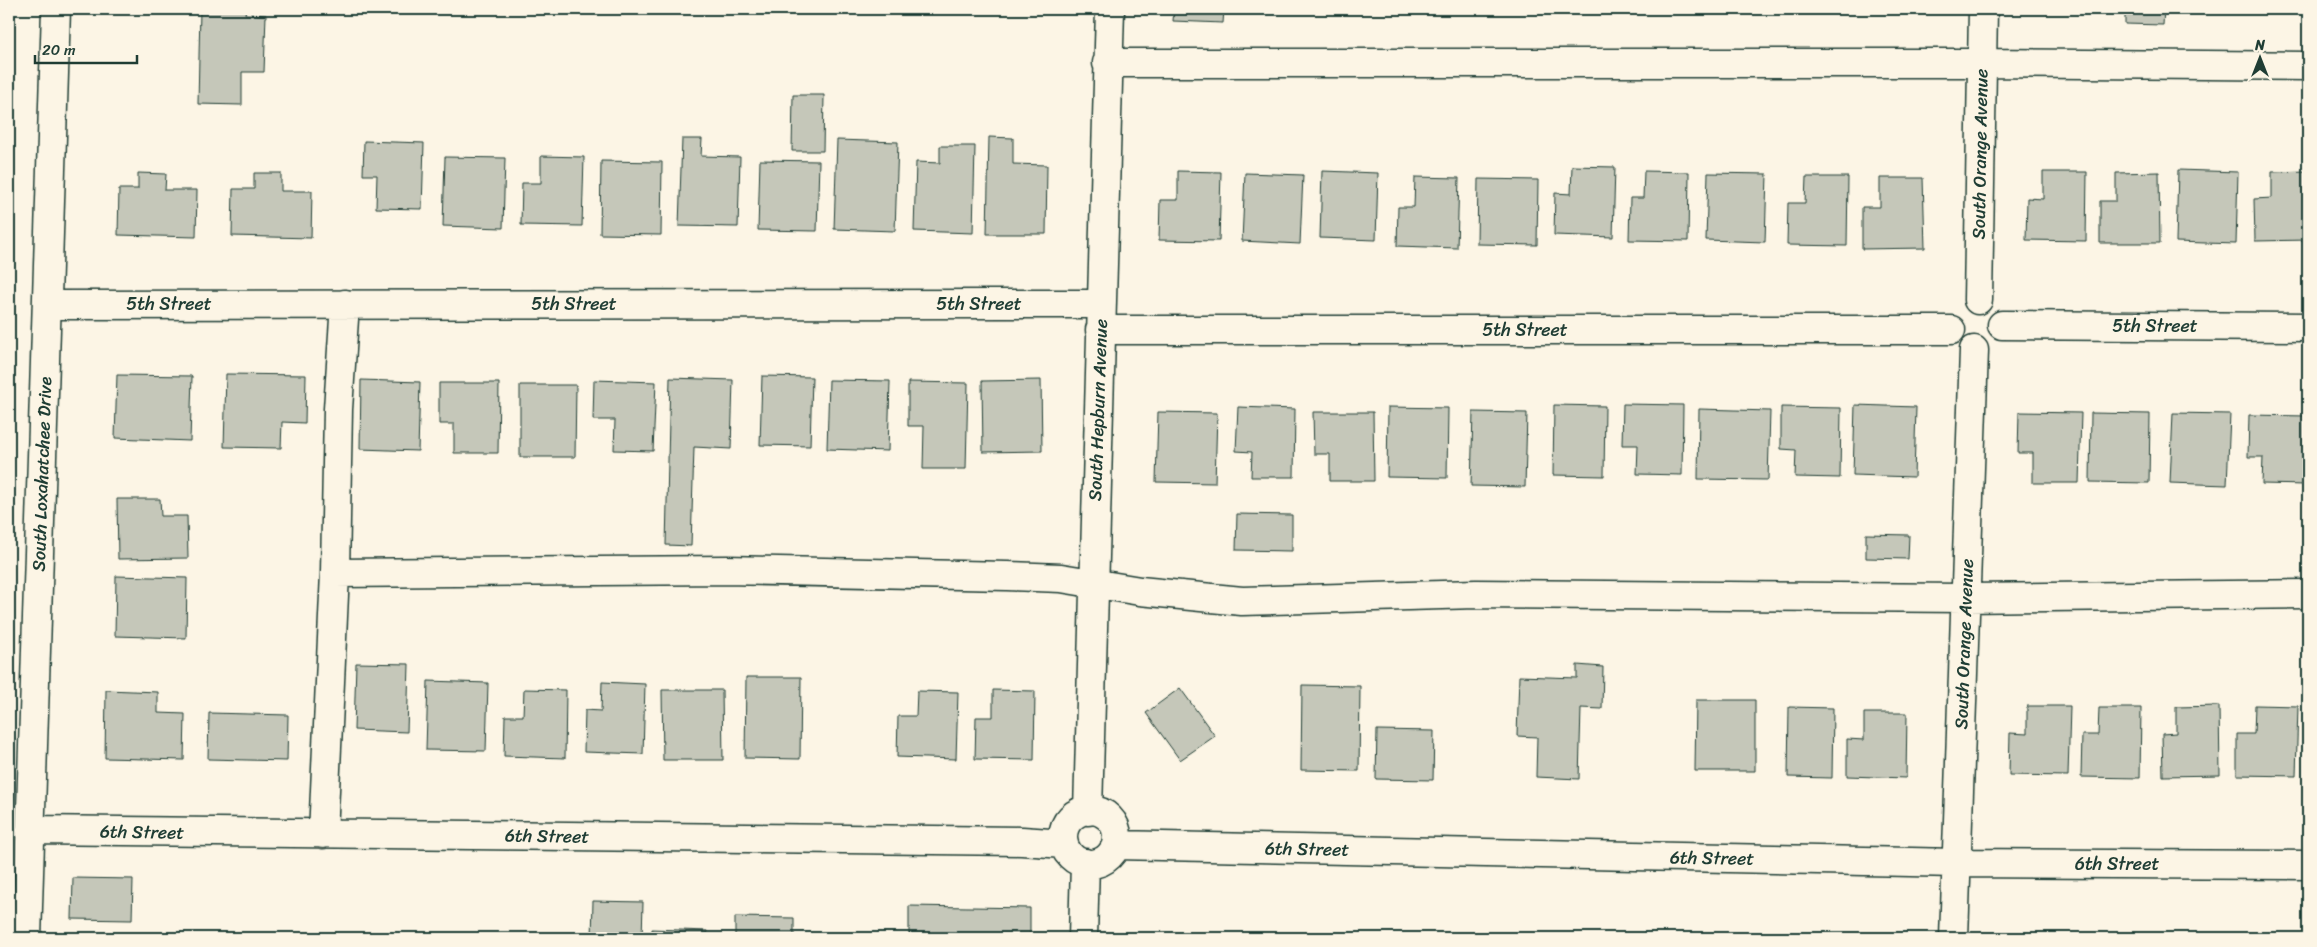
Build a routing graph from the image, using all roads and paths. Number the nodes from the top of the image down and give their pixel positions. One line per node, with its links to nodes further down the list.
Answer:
1 (56, 9): 10 (street, South Loxahatchee Drive)
2 (1110, 9): 4 (street, South Hepburn Avenue)
3 (1983, 9): 5 (street, South Orange Avenue)
4 (1107, 63): 5 (street); 9 (street, South Hepburn Avenue)
5 (1982, 63): 6 (street); 7 (street, South Orange Avenue)
6 (2308, 66)
7 (1978, 300): 11 (street); 14 (street)
8 (345, 304): 9 (street, 5th Street); 10 (street, 5th Street); 16 (street)
9 (1101, 304): 13 (street, South Hepburn Avenue)
10 (48, 305): 21 (street, South Loxahatchee Drive)
11 (2002, 325): 12 (street, 5th Street); 15 (street)
12 (2308, 327)
13 (1100, 330): 14 (street, 5th Street); 17 (street, South Hepburn Avenue)
14 (1951, 330): 15 (street)
15 (1974, 350): 19 (street, South Orange Avenue)
16 (335, 573): 17 (street); 22 (street)
17 (1093, 585): 19 (street); 20 (street, South Hepburn Avenue)
18 (2308, 594): 19 (street)
19 (1965, 598): 26 (street, South Orange Avenue)
20 (1088, 810): 23 (street); 24 (street)
21 (30, 830): 22 (street, 6th Street); 28 (street, South Loxahatchee Drive)
22 (324, 834): 23 (street, 6th Street)
23 (1064, 844): 25 (street)
24 (1116, 845): 25 (street); 26 (street, 6th Street)
25 (1086, 864): 29 (street)
26 (1957, 864): 27 (street, 6th Street); 30 (street, South Orange Avenue)
27 (2308, 865)
28 (27, 938)
29 (1084, 938)
30 (1954, 938)

